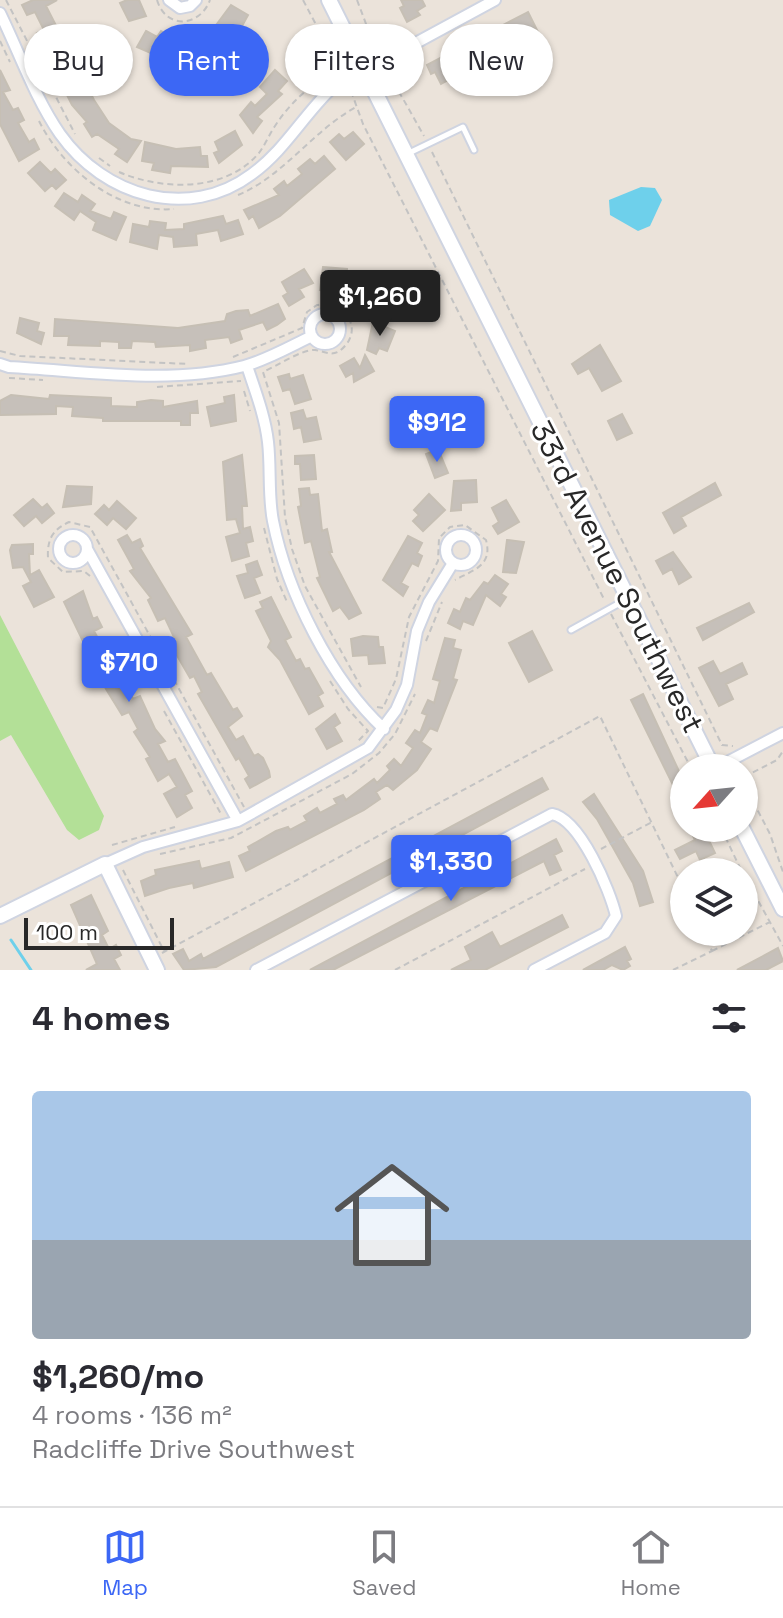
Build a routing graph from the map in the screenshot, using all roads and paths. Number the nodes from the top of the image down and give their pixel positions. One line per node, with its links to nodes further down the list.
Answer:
1 (6, 0): 20 (path)
2 (169, 0): 3 (street)
3 (196, 0)
4 (303, 0): 23 (path)
5 (329, 0): 9 (street, 33rd Avenue Southwest)
6 (357, 0): 10 (path)
7 (495, 0): 11 (street)
8 (0, 13): 14 (street)
9 (341, 24)
10 (366, 24)
11 (424, 39)
12 (0, 41): 13 (path)
13 (12, 66)
14 (324, 96)
15 (353, 96): 18 (path)
16 (377, 96): 24 (street, 33rd Avenue Southwest)
17 (401, 96): 21 (path)
18 (358, 106): 25 (path); 44 (path)
19 (37, 116): 26 (path)
20 (77, 139)
21 (428, 144): 22 (lane); 24 (lane); 56 (path)
22 (474, 150)
23 (92, 153)
24 (406, 155): 42 (street, 33rd Avenue Southwest)
25 (233, 197)
26 (184, 208)
27 (312, 336): 32 (street)
28 (0, 351): 31 (path)
29 (228, 358): 50 (path)
30 (0, 364): 32 (street)
31 (193, 364)
32 (247, 366): 53 (street)
33 (0, 375): 34 (path)
34 (54, 381)
35 (156, 386): 36 (path)
36 (252, 417)
37 (263, 525): 45 (path)
38 (87, 549): 65 (street)
39 (453, 563): 53 (street)
40 (91, 576): 62 (path)
41 (449, 590): 51 (path)
42 (628, 599): 44 (lane); 59 (street, 33rd Avenue Southwest)
43 (442, 600): 47 (path)
44 (609, 610): 46 (lane); 58 (path)
45 (292, 611)
46 (571, 630)
47 (425, 646)
48 (329, 679): 55 (path)
49 (418, 683): 70 (path)
50 (367, 696)
51 (373, 702)
52 (164, 710): 64 (path)
53 (384, 729): 65 (street)
54 (783, 733): 60 (street)
55 (355, 744)
56 (737, 746)
57 (783, 751): 61 (path)
58 (684, 754)
59 (707, 754)
60 (742, 754)
61 (758, 770)
62 (244, 807)
63 (758, 811): 75 (path)
64 (222, 816)
65 (238, 821): 73 (street)
66 (652, 822): 71 (path); 72 (path); 83 (path)
67 (179, 826): 69 (path)
68 (749, 842): 77 (street)
69 (112, 845)
70 (153, 856)
71 (592, 860): 84 (street); 85 (path); 86 (street)
72 (670, 860)
73 (105, 864): 78 (street); 83 (street)
74 (123, 870): 83 (path)
75 (783, 872)
76 (758, 900): 79 (path)
77 (783, 909)
78 (0, 916)
79 (771, 922): 81 (path); 82 (path)
80 (710, 946): 82 (path)
81 (783, 946)
82 (712, 951): 87 (path)
83 (158, 960)
84 (256, 970)
85 (395, 970)
86 (534, 970)
87 (673, 970)

